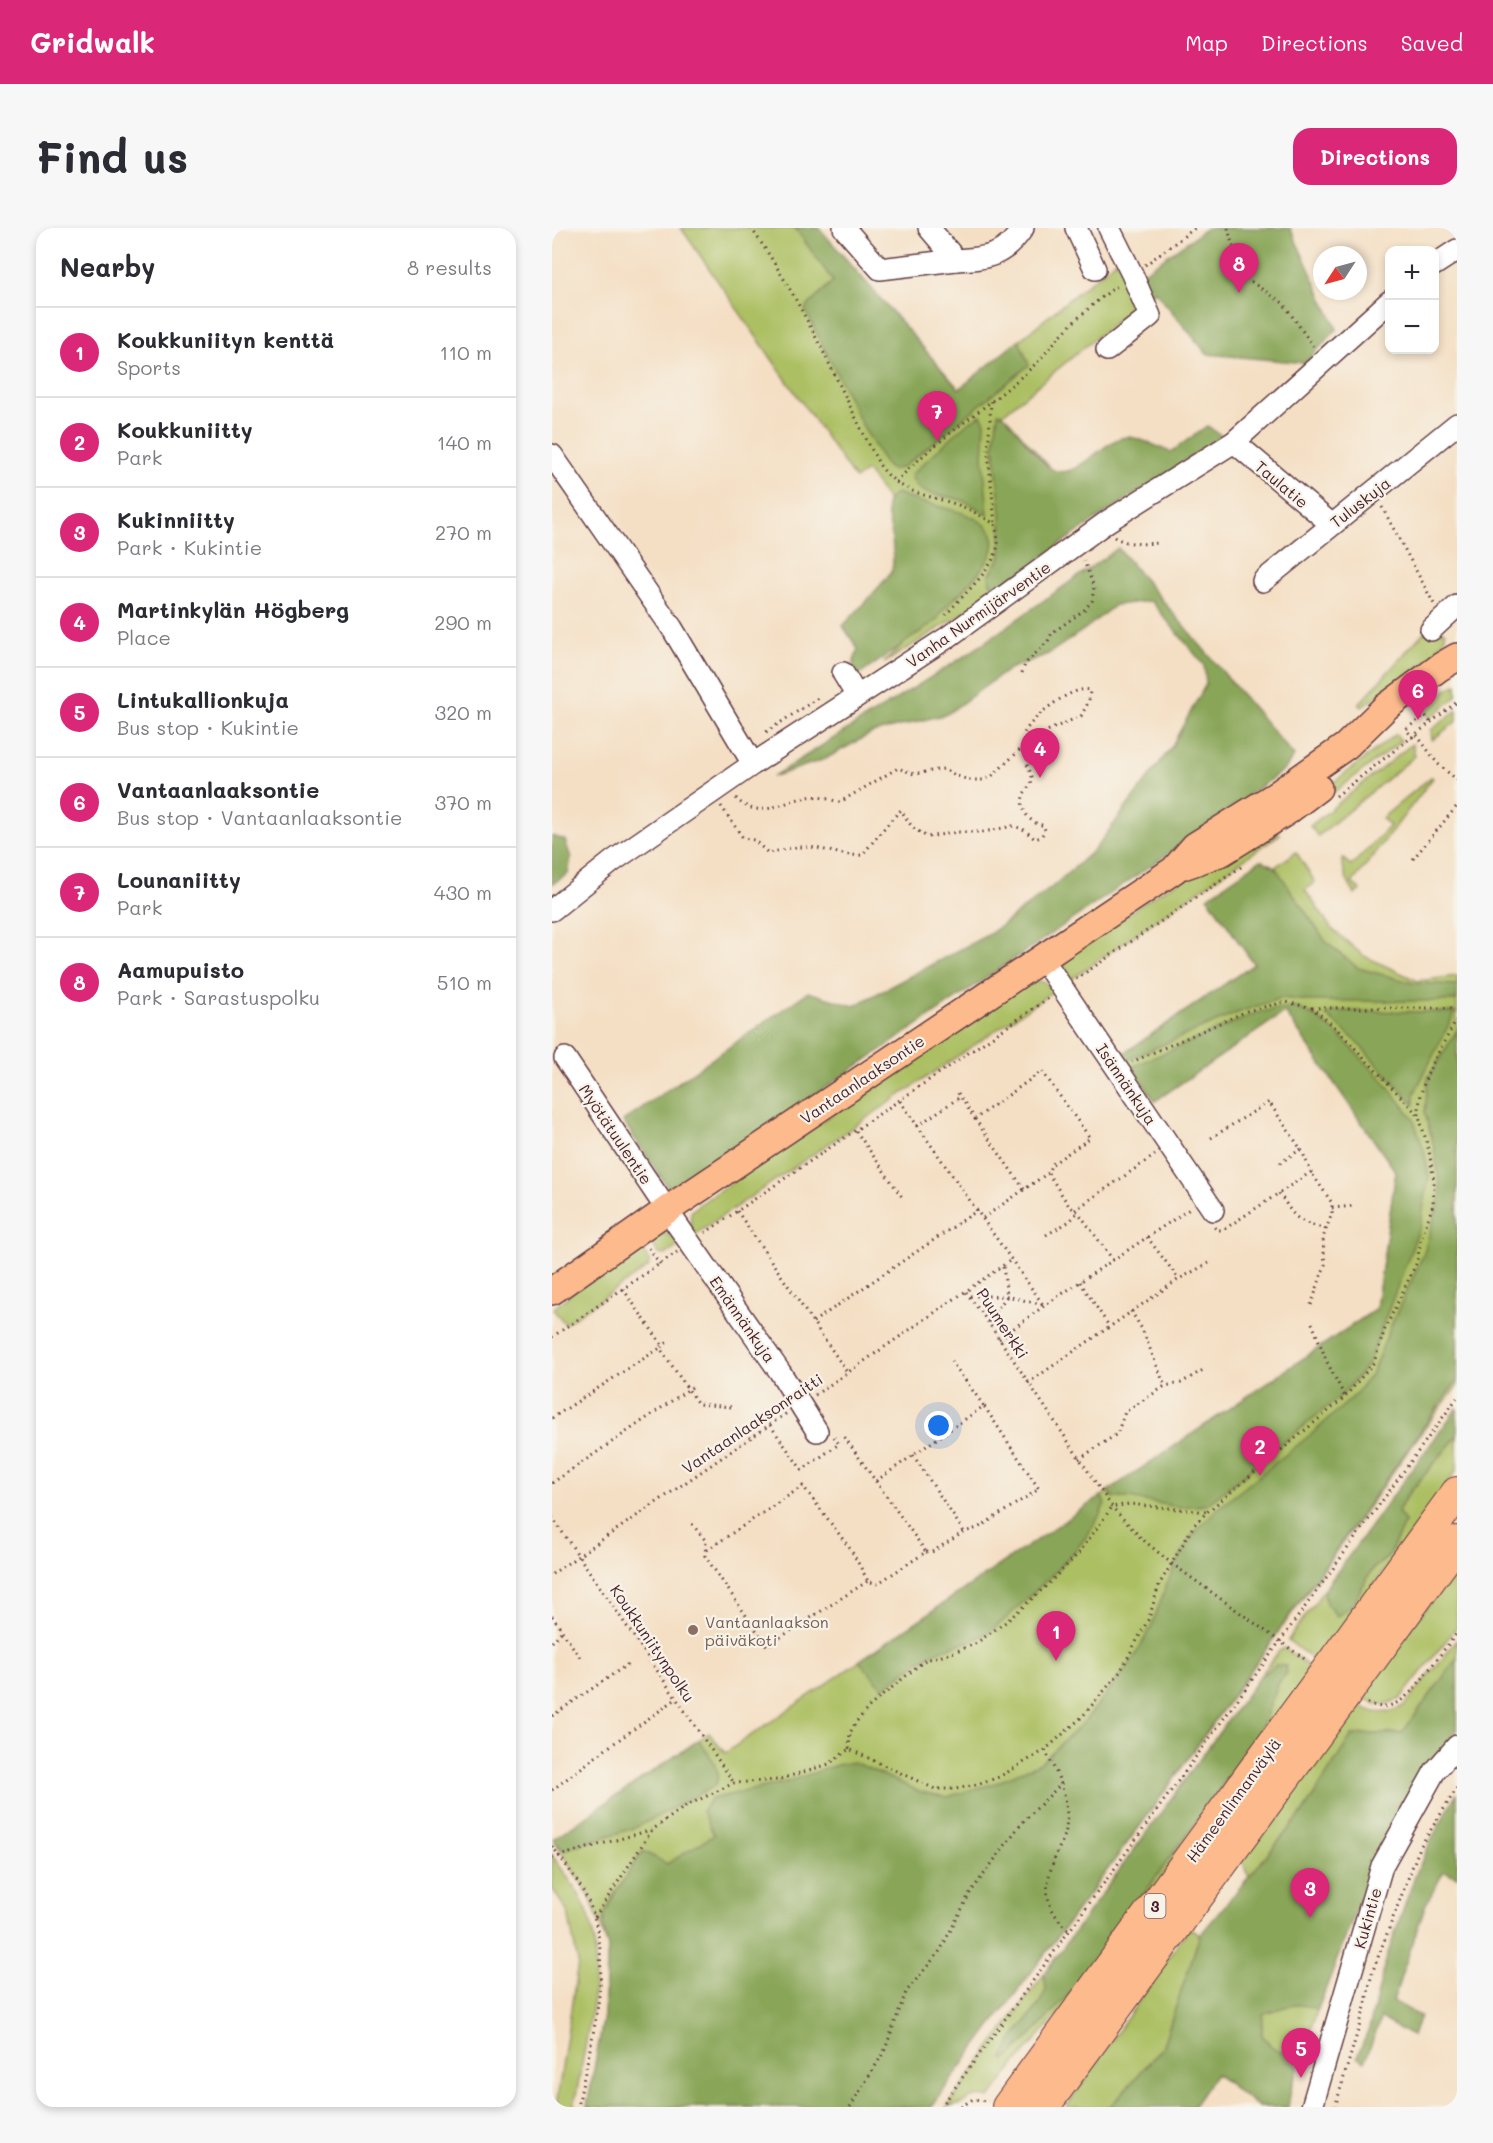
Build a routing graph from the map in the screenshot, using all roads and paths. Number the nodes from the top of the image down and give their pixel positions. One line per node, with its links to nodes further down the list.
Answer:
1 (751, 228): 21 (path)
2 (844, 228): 10 (street)
3 (929, 228): 10 (street)
4 (1023, 228): 10 (street)
5 (1076, 228): 12 (street)
6 (1109, 228): 13 (street)
7 (1195, 228): 13 (path)
8 (1228, 228): 16 (path)
9 (1457, 250): 11 (street)
10 (956, 260)
11 (1439, 262)
12 (1095, 269)
13 (1132, 274): 15 (street); 17 (path)
14 (1385, 305): 16 (street, Vanha Nurmijärventie)
15 (1107, 350)
16 (1324, 362): 19 (street, Vanha Nurmijärventie)
17 (991, 401): 21 (path); 23 (path)
18 (1457, 424): 22 (street, Tuluskuja)
19 (1234, 442): 24 (street, Taulatie); 25 (street, Vanha Nurmijärventie)
20 (552, 455): 40 (street)
21 (896, 482): 23 (path)
22 (1374, 492): 24 (street, Tuluskuja); 29 (path)
23 (995, 524): 30 (path)
24 (1331, 524): 28 (street, Tuluskuja)
25 (1104, 525): 26 (path); 30 (street, Vanha Nurmijärventie)
26 (1159, 543)
27 (1082, 554): 33 (path)
28 (1263, 581)
29 (1443, 618)
30 (948, 637): 35 (street, Vanha Nurmijärventie)
31 (1457, 657): 46 (main road, Vantaanlaaksontie)
32 (843, 673): 35 (street)
33 (1022, 673)
34 (1457, 678): 46 (main road, Vantaanlaaksontie)
35 (858, 696): 40 (street, Vanha Nurmijärventie)
36 (1431, 723): 38 (path)
37 (1417, 735): 41 (path)
38 (1413, 738)
39 (1029, 743): 39 (path); 42 (path); 43 (path)
40 (753, 764): 47 (street, Vanha Nurmijärventie)
41 (1457, 780)
42 (733, 795)
43 (720, 804)
44 (1457, 806): 45 (path)
45 (1413, 859)
46 (1174, 870): 48 (main road, Vantaanlaaksontie)
47 (552, 910)
48 (1042, 958): 49 (street, Isännänkuja); 71 (main road, Vantaanlaaksontie)
49 (1062, 989): 54 (street, Isännänkuja); 55 (path)
50 (1312, 1008): 51 (path); 54 (path); 56 (path)
51 (1457, 1008)
52 (1457, 1019): 56 (path)
53 (565, 1058): 71 (street, Myötätuulentie)
54 (1116, 1070): 73 (street, Isännänkuja)
55 (900, 1101): 58 (path); 59 (path)
56 (1419, 1116): 110 (path)
57 (975, 1119): 58 (path); 65 (path); 66 (path)
58 (918, 1126): 72 (path)
59 (856, 1131): 68 (path); 74 (path)
60 (1211, 1138): 61 (path)
61 (1301, 1149): 63 (path); 64 (path)
62 (1154, 1156): 75 (path)
63 (1280, 1162)
64 (1311, 1172): 67 (path); 70 (path)
65 (1048, 1173): 66 (path); 75 (path)
66 (1024, 1189): 76 (path)
67 (1279, 1193): 73 (path); 77 (path)
68 (902, 1197)
69 (1354, 1206): 70 (path)
70 (1332, 1208): 77 (path)
71 (667, 1210): 80 (street, Emännänkuja); 88 (main road, Vantaanlaaksontie)
72 (978, 1210): 76 (path); 95 (path)
73 (1209, 1210): 79 (path)
74 (737, 1211): 80 (path); 95 (path)
75 (1076, 1211): 78 (path); 82 (path)
76 (983, 1218): 81 (path)
77 (1326, 1229): 92 (path)
78 (1047, 1235)
79 (1147, 1238): 82 (path); 85 (path)
80 (690, 1243): 87 (path); 112 (street, Emännänkuja)
81 (1011, 1260): 84 (path, Puumerkki); 93 (path)
82 (1113, 1260): 86 (path)
83 (1209, 1263): 85 (path)
84 (1003, 1266): 89 (path, Puumerkki); 91 (path)
85 (1179, 1279): 94 (path)
86 (1080, 1282): 93 (path); 98 (path)
87 (623, 1289): 99 (path); 102 (path)
88 (552, 1291)
89 (966, 1292): 90 (path, Puumerkki); 105 (path, Vantaanlaaksonraitti)
90 (969, 1296): 91 (path); 96 (path, Puumerkki)
91 (1007, 1296): 93 (path); 96 (path)
92 (1311, 1305)
93 (1044, 1306): 100 (path)
94 (1131, 1311): 98 (path); 107 (path)
95 (813, 1322): 105 (path)
96 (988, 1322): 100 (path, Puumerkki)
97 (1312, 1323): 110 (path)
98 (1110, 1326): 106 (path)
99 (552, 1337)
100 (999, 1339): 106 (path, Puumerkki)
101 (669, 1342): 102 (path)
102 (661, 1347): 109 (path); 115 (path)
103 (951, 1361): 113 (path)
104 (1203, 1370): 107 (path)
105 (847, 1372): 112 (path, Vantaanlaaksonraitti)
106 (1028, 1383): 119 (path, Puumerkki)
107 (1165, 1386): 119 (path)
108 (692, 1387): 109 (path)
109 (687, 1391): 114 (path); 121 (path)
110 (1345, 1397): 124 (path)
111 (1457, 1398): 138 (path)
112 (801, 1404): 116 (street, Emännänkuja); 131 (path, Vantaanlaaksonraitti)
113 (984, 1406): 118 (path); 127 (path)
114 (732, 1407)
115 (552, 1418)
116 (817, 1431)
117 (843, 1435): 120 (path)
118 (913, 1455): 120 (path); 127 (path)
119 (1079, 1459): 123 (path, Puumerkki)
120 (876, 1481): 130 (path)
121 (552, 1484)
122 (1457, 1493): 159 (highway, Hämeenlinnanväylä / 3)
123 (1112, 1508): 124 (path); 132 (path, Puumerkki); 147 (path)
124 (1207, 1512): 132 (path)
125 (552, 1517): 131 (path, Koukkuniitynpolku)
126 (692, 1524): 129 (path)
127 (964, 1532): 130 (path)
128 (1457, 1542): 164 (highway, Hämeenlinnanväylä / 3)
129 (706, 1550): 134 (path); 134 (path)
130 (926, 1552): 134 (path)
131 (578, 1556): 133 (path, Vantaanlaaksonraitti); 143 (path, Koukkuniitynpolku)
132 (1171, 1563): 138 (path, Puumerkki); 148 (path)
133 (552, 1574)
134 (868, 1581)
135 (552, 1616): 136 (path)
136 (562, 1631): 139 (path); 140 (path)
137 (1457, 1633): 144 (path)
138 (1281, 1641): 142 (path, Puumerkki); 158 (path)
139 (552, 1642)
140 (581, 1659)
141 (631, 1662): 145 (path)
142 (1314, 1666)
143 (676, 1699): 149 (path, Koukkuniitynpolku); 152 (path)
144 (1364, 1701)
145 (552, 1716)
146 (1457, 1746): 165 (street, Kukintie)
147 (849, 1749): 148 (path); 149 (path)
148 (1045, 1750): 150 (path)
149 (734, 1783): 153 (path)
150 (1062, 1783): 158 (path); 161 (path)
151 (1457, 1788): 166 (path)
152 (552, 1790)
153 (652, 1830): 155 (path); 157 (path)
154 (552, 1846): 155 (path)
155 (559, 1856): 156 (path); 157 (path)
156 (552, 1857)
157 (595, 1917): 160 (path)
158 (1068, 1930): 162 (path)
159 (998, 2104): 163 (path)
160 (578, 2107)
161 (850, 2107)
162 (941, 2107)
163 (961, 2107)
164 (1043, 2107)
165 (1312, 2107)
166 (1335, 2107)

